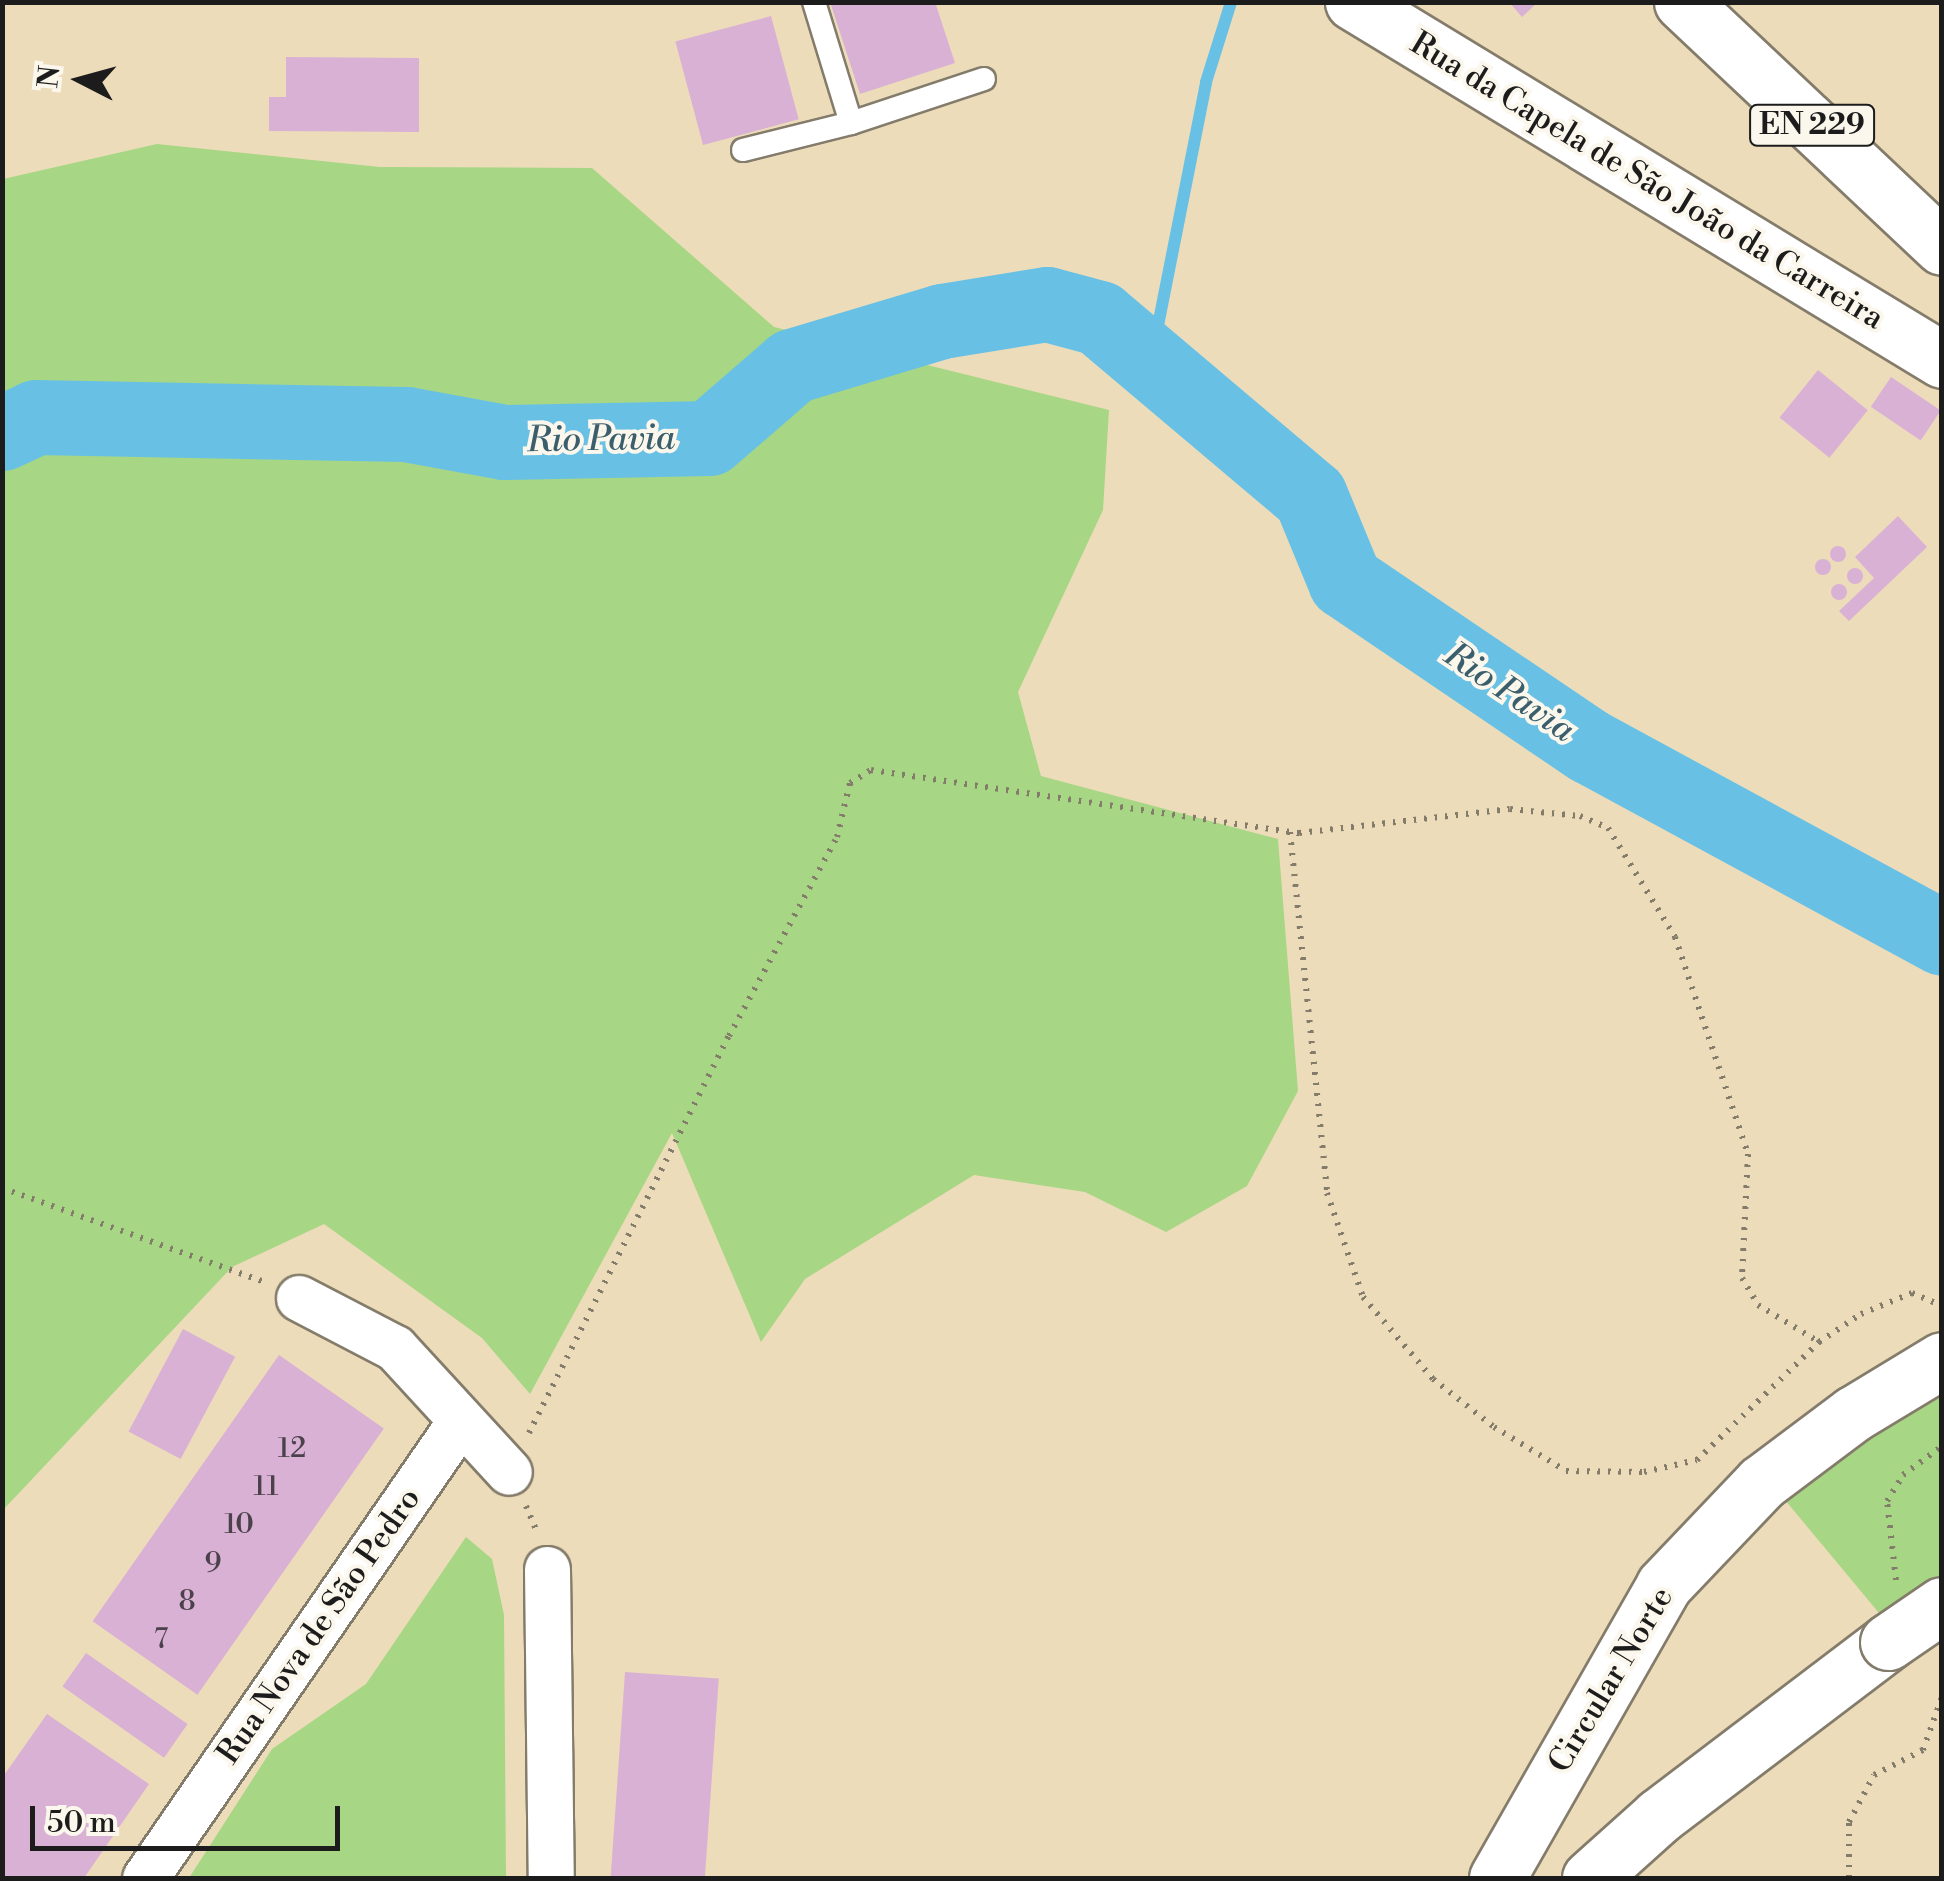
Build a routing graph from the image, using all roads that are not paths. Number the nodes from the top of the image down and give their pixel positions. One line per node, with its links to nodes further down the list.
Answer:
1 (814, 2): 5 (lane)
2 (1354, 2): 8 (main road, Rua da Capela de São João da Carreira)
3 (1682, 2): 7 (main road, EN 229)
4 (984, 79): 5 (lane)
5 (851, 122): 6 (lane)
6 (743, 150)
7 (1942, 247)
8 (1942, 360)
9 (299, 1298): 11 (street)
10 (1942, 1360): 17 (main road, Circular Norte)
11 (460, 1423): 12 (street); 15 (street, Rua Nova de São Pedro)
12 (509, 1472)
13 (547, 1569): 16 (street)
14 (1910, 1614): 18 (main road)
15 (145, 1878)
16 (551, 1878)
17 (1497, 1878)
18 (1590, 1878)

